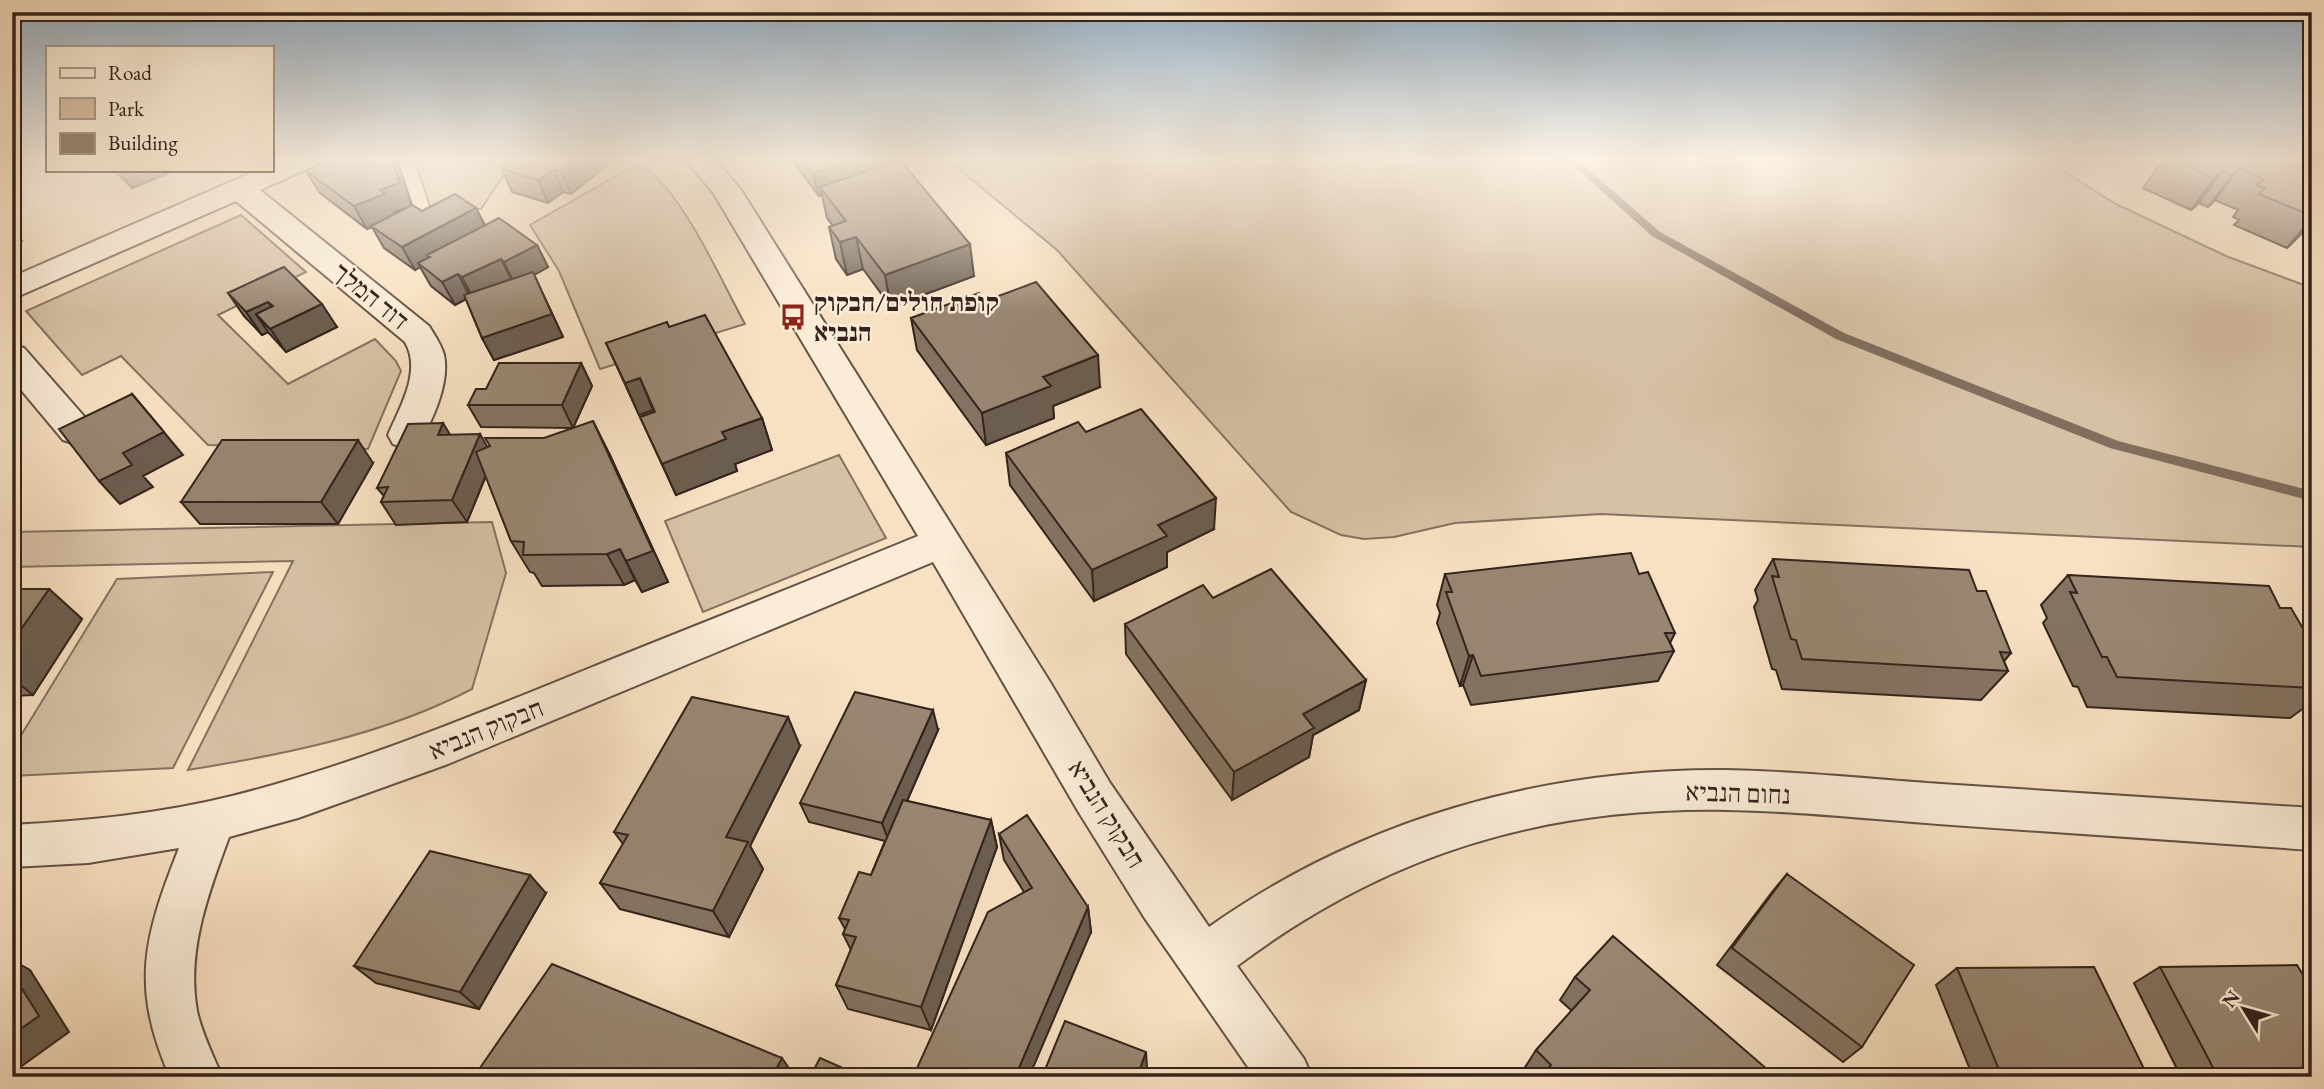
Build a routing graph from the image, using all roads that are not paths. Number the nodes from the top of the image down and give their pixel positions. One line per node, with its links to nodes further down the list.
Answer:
1 (190, 211): 4 (street)
2 (267, 211): 7 (street, דוד המלך)
3 (739, 211): 8 (street, חבקוק הנביא)
4 (12, 289)
5 (12, 356): 6 (street)
6 (76, 431)
7 (406, 435)
8 (941, 543): 9 (street, חבקוק הנביא); 12 (street, חבקוק הנביא)
9 (212, 823): 11 (street, חבקוק הנביא); 13 (street)
10 (2312, 829): 12 (street, נחום הנביא)
11 (12, 846)
12 (1203, 961): 14 (street, חבקוק הנביא)
13 (195, 1077)
14 (1286, 1077)

